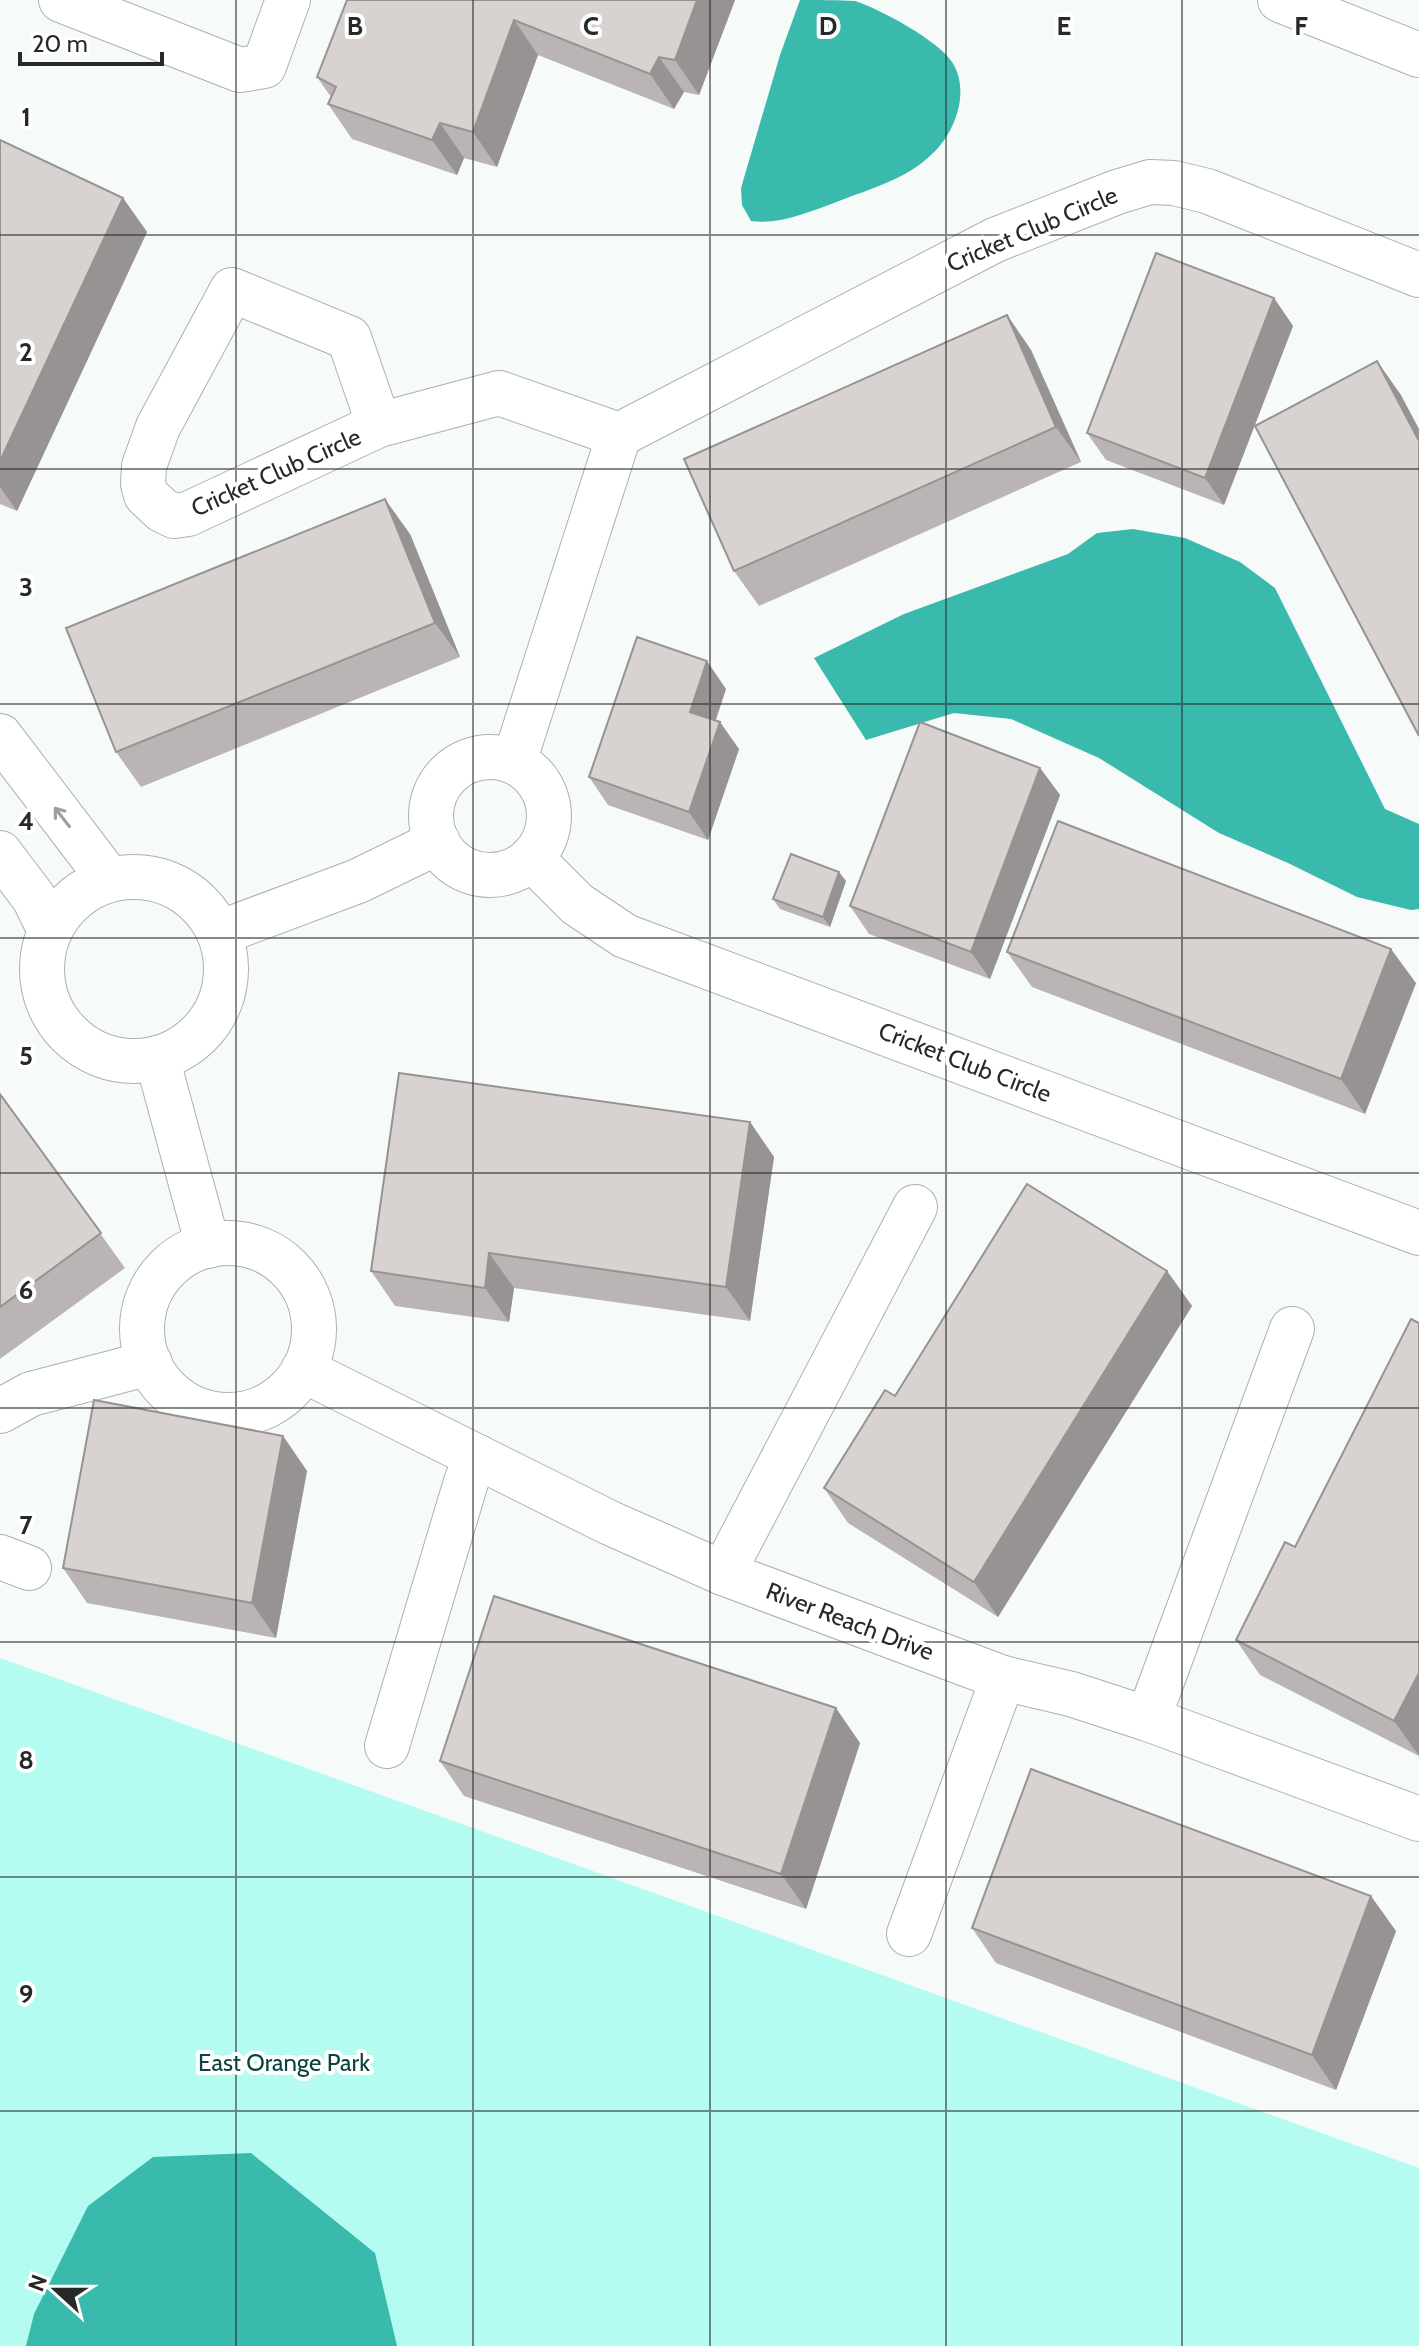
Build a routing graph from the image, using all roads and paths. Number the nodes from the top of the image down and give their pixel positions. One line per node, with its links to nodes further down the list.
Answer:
1 (61, 0): 2 (street)
2 (288, 0)
3 (1280, 0): 4 (street)
4 (1419, 55)
5 (1419, 275): 7 (street, Cricket Club Circle)
6 (379, 425): 6 (street, Cricket Club Circle); 7 (street, Cricket Club Circle)
7 (619, 435): 9 (street)
8 (0, 736): 13 (street, one-way to 8)
9 (514, 762): 10 (street); 12 (street)
10 (438, 842): 12 (street); 15 (street)
11 (0, 853): 14 (street)
12 (531, 858): 18 (street, Cricket Club Circle)
13 (109, 879): 14 (street); 15 (street)
14 (50, 931): 16 (street)
15 (219, 933): 16 (street)
16 (157, 1058): 19 (street)
17 (915, 1207): 25 (street)
18 (1419, 1233)
19 (208, 1246): 21 (street); 22 (street)
20 (1292, 1329): 27 (street)
21 (150, 1363): 22 (street); 23 (street)
22 (303, 1370): 24 (street, River Reach Drive)
23 (0, 1411)
24 (476, 1456): 25 (street, River Reach Drive); 28 (street)
25 (723, 1573): 26 (street, River Reach Drive)
26 (1003, 1678): 27 (street, River Reach Drive); 30 (street)
27 (1148, 1719): 29 (street, River Reach Drive)
28 (387, 1746)
29 (1419, 1819)
30 (909, 1934)

